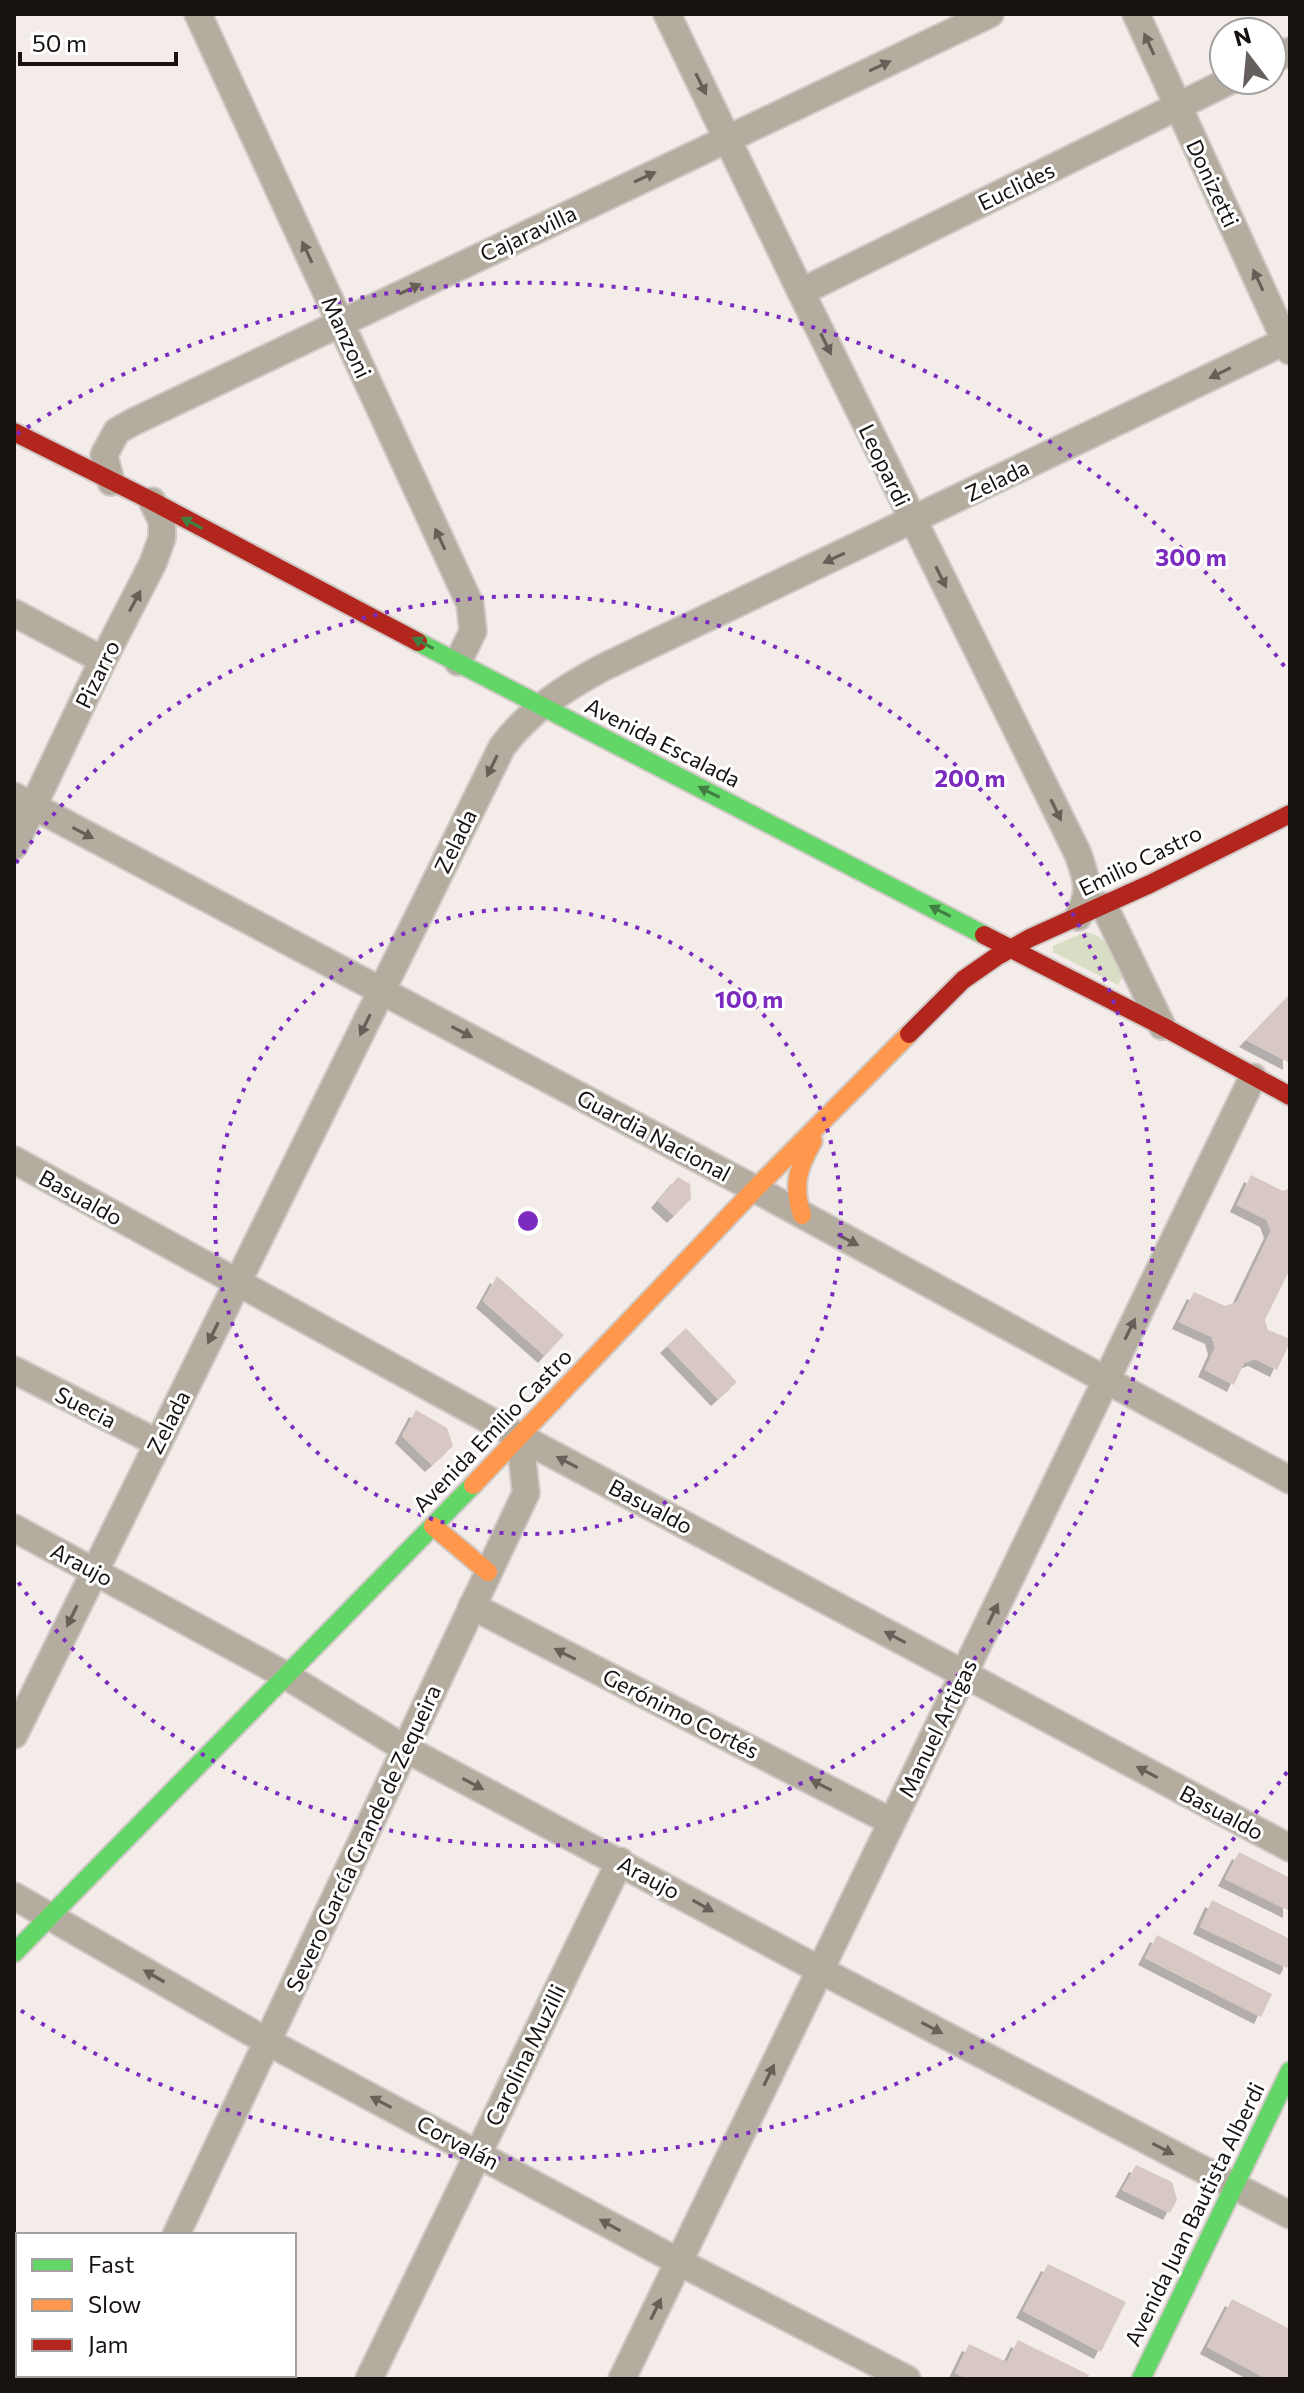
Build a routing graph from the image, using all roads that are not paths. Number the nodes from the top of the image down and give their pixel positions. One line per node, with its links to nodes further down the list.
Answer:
1 (198, 14): 9 (street, Manzoni, one-way to 1)
2 (667, 14): 7 (street, Leopardi, one-way to 7)
3 (990, 14): 7 (street, Cajaravilla, one-way to 3)
4 (1136, 14): 6 (street, Donizetti, one-way to 4)
5 (1208, 91): 6 (street, Euclides)
6 (1178, 106): 8 (street, Euclides); 10 (street, Donizetti, one-way to 6)
7 (728, 138): 8 (street, Leopardi); 9 (street, Cajaravilla, one-way to 7)
8 (801, 292): 14 (street, Leopardi, one-way to 14)
9 (340, 322): 12 (street, Cajaravilla); 17 (street, Manzoni, one-way to 9)
10 (1289, 344): 14 (street, Zelada, one-way to 14)
11 (14, 432): 12 (main road, Avenida Escalada)
12 (111, 482): 13 (main road, Avenida Escalada)
13 (152, 501): 16 (street, Pizarro, one-way to 13); 17 (main road, Avenida Escalada, one-way to 13)
14 (913, 521): 18 (street, Zelada, one-way to 18); 23 (street, Leopardi, one-way to 23)
15 (14, 613): 16 (street)
16 (103, 660): 19 (street, Pizarro)
17 (458, 662): 18 (main road, Avenida Escalada)
18 (541, 707): 24 (main road, Avenida Escalada, one-way to 18); 25 (street, Zelada, one-way to 25)
19 (24, 802): 21 (street, Pizarro); 25 (street, Guardia Nacional, one-way to 25)
20 (1290, 814): 22 (main road, Emilio Castro)
21 (14, 846)
22 (1104, 906): 23 (main road, Emilio Castro); 26 (street)
23 (1078, 917): 24 (main road, Emilio Castro)
24 (1009, 947): 26 (main road, Avenida Escalada); 29 (main road, Avenida Emilio Castro)
25 (382, 990): 31 (street, Guardia Nacional, one-way to 31); 33 (street, Zelada, one-way to 33)
26 (1162, 1026): 27 (main road, Avenida Escalada)
27 (1253, 1077): 28 (main road, Avenida Escalada); 35 (street, Manuel Artigas, one-way to 27)
28 (1290, 1096)
29 (826, 1118): 31 (main road, Avenida Emilio Castro); 32 (main road)
30 (14, 1160): 33 (street, Basualdo)
31 (755, 1189): 32 (street, Guardia Nacional); 36 (main road, Avenida Emilio Castro)
32 (802, 1215): 35 (street, Guardia Nacional, one-way to 35)
33 (238, 1283): 36 (street, Basualdo); 37 (street, Zelada, one-way to 37)
34 (14, 1370): 37 (street, Suecia)
35 (1106, 1379): 38 (street, Guardia Nacional); 44 (street, Manuel Artigas, one-way to 35)
36 (520, 1437): 39 (main road, Avenida Emilio Castro); 42 (street, Severo García Grande de Zequeira); 44 (street, Basualdo, one-way to 36)
37 (158, 1443): 41 (street, Zelada)
38 (1290, 1480)
39 (433, 1526): 42 (main road); 45 (main road, Avenida Emilio Castro)
40 (14, 1528): 41 (street, Araujo)
41 (94, 1571): 45 (street, Araujo); 46 (street, Zelada, one-way to 46)
42 (488, 1572): 43 (street, Severo García Grande de Zequeira)
43 (472, 1606): 47 (street, Severo García Grande de Zequeira); 48 (street, Gerónimo Cortés, one-way to 43)
44 (964, 1674): 48 (street, Manuel Artigas); 49 (street, Basualdo, one-way to 44)
45 (285, 1675): 47 (street, Araujo); 52 (main road, Avenida Emilio Castro)
46 (14, 1735)
47 (404, 1748): 50 (street, Araujo, one-way to 50); 55 (street, Severo García Grande de Zequeira)
48 (890, 1821): 54 (street, Manuel Artigas)
49 (1290, 1848)
50 (620, 1861): 54 (street, Araujo, one-way to 54); 57 (street, Carolina Muzilli)
51 (14, 1896): 52 (street, Corvalán)
52 (50, 1916): 53 (main road, Avenida Emilio Castro); 55 (street, Corvalán, one-way to 52)
53 (14, 1953)
54 (820, 1970): 58 (street, Araujo, one-way to 58); 61 (street, Manuel Artigas, one-way to 54)
55 (268, 2042): 57 (street, Corvalán, one-way to 55); 60 (street, Severo García Grande de Zequeira)
56 (1290, 2071): 58 (main road, Avenida Juan Bautista Alberdi)
57 (477, 2152): 61 (street, Corvalán, one-way to 57); 62 (street, Carolina Muzilli)
58 (1234, 2186): 59 (street, Araujo); 65 (main road, Avenida Juan Bautista Alberdi)
59 (1290, 2215)
60 (177, 2233)
61 (679, 2262): 63 (street, Manuel Artigas, one-way to 61); 64 (street, Corvalán)
62 (369, 2379)
63 (622, 2379)
64 (907, 2379)
65 (1141, 2379)

